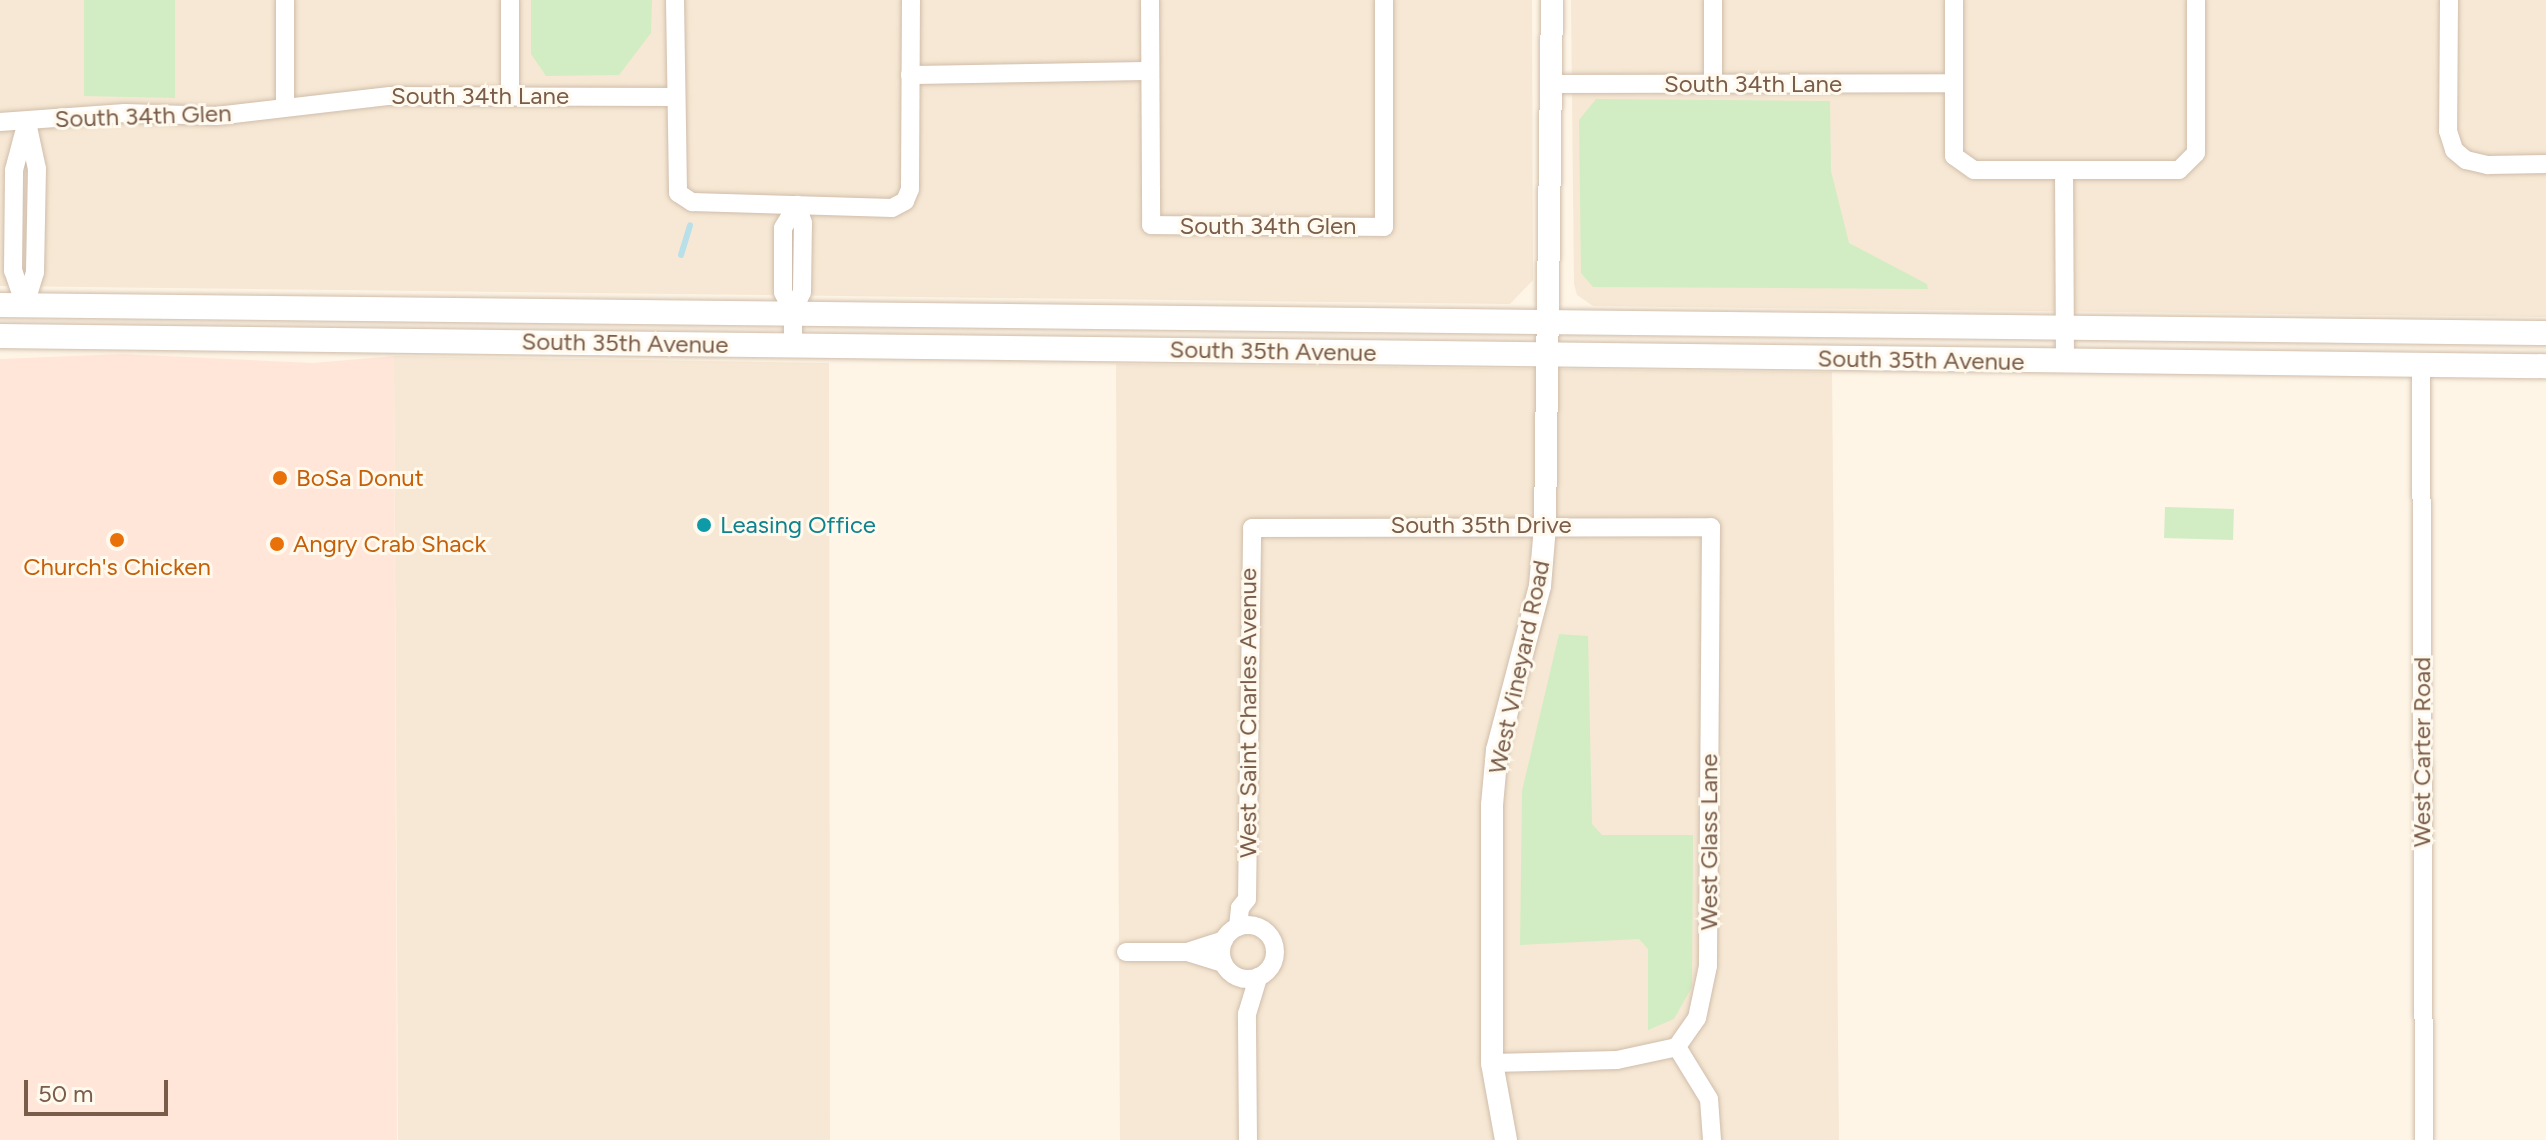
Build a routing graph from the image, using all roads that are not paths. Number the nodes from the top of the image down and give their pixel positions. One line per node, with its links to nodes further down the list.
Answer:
1 (285, 0): 19 (street)
2 (510, 0): 17 (street)
3 (675, 0): 18 (street)
4 (911, 0): 13 (street)
5 (1150, 0): 12 (street)
6 (1384, 0): 12 (street, South 34th Glen)
7 (1552, 0): 15 (street, West Vineyard Road)
8 (1713, 0): 16 (street)
9 (1954, 0): 14 (street)
10 (2196, 0): 23 (street)
11 (2449, 0): 22 (street)
12 (1150, 71): 13 (street)
13 (910, 75): 24 (street)
14 (1954, 83): 16 (street, South 34th Lane); 23 (street)
15 (1552, 84): 16 (street, South 34th Lane); 30 (street, West Vineyard Road)
16 (1713, 84)
17 (510, 96): 18 (street, South 34th Lane); 19 (street, South 34th Lane)
18 (676, 97): 24 (street)
19 (285, 107): 20 (street, South 34th Glen)
20 (27, 121): 21 (street, South 34th Glen); 25 (street); 26 (street)
21 (0, 122)
22 (2546, 164)
23 (2064, 170): 31 (street)
24 (797, 205): 29 (street)
25 (13, 223): 26 (street); 28 (street)
26 (35, 224): 28 (street)
27 (0, 305): 28 (main road, South 35th Avenue)
28 (25, 305): 29 (main road, South 35th Avenue)
29 (793, 312): 30 (main road, South 35th Avenue); 34 (street)
30 (1549, 321): 31 (main road, South 35th Avenue); 35 (street, West Vineyard Road)
31 (2065, 327): 32 (main road, South 35th Avenue); 36 (street)
32 (2546, 333)
33 (0, 336): 34 (main road, South 35th Avenue)
34 (793, 346): 35 (main road, South 35th Avenue)
35 (1549, 355): 36 (main road, South 35th Avenue); 39 (street, West Vineyard Road)
36 (2065, 362): 37 (main road, South 35th Avenue)
37 (2421, 365): 38 (main road, South 35th Avenue); 55 (street, West Carter Road)
38 (2546, 366)
39 (1545, 526): 40 (street, South 35th Drive); 41 (street, South 35th Drive); 51 (street, West Vineyard Road)
40 (1711, 527): 50 (street, West Glass Lane)
41 (1252, 528): 42 (street, West Saint Charles Avenue)
42 (1247, 899): 43 (street, West Saint Charles Avenue); 44 (street, West Saint Charles Avenue)
43 (1258, 927): 44 (street); 48 (street)
44 (1231, 934): 46 (street); 47 (street)
45 (1126, 952): 46 (street)
46 (1187, 952): 47 (street)
47 (1229, 969): 48 (street); 49 (street)
48 (1258, 977): 49 (street)
49 (1247, 1014): 52 (street)
50 (1677, 1047): 51 (street); 54 (street)
51 (1492, 1063): 53 (street, West Vineyard Road)
52 (1248, 1140)
53 (1506, 1140)
54 (1712, 1140)
55 (2424, 1140)

